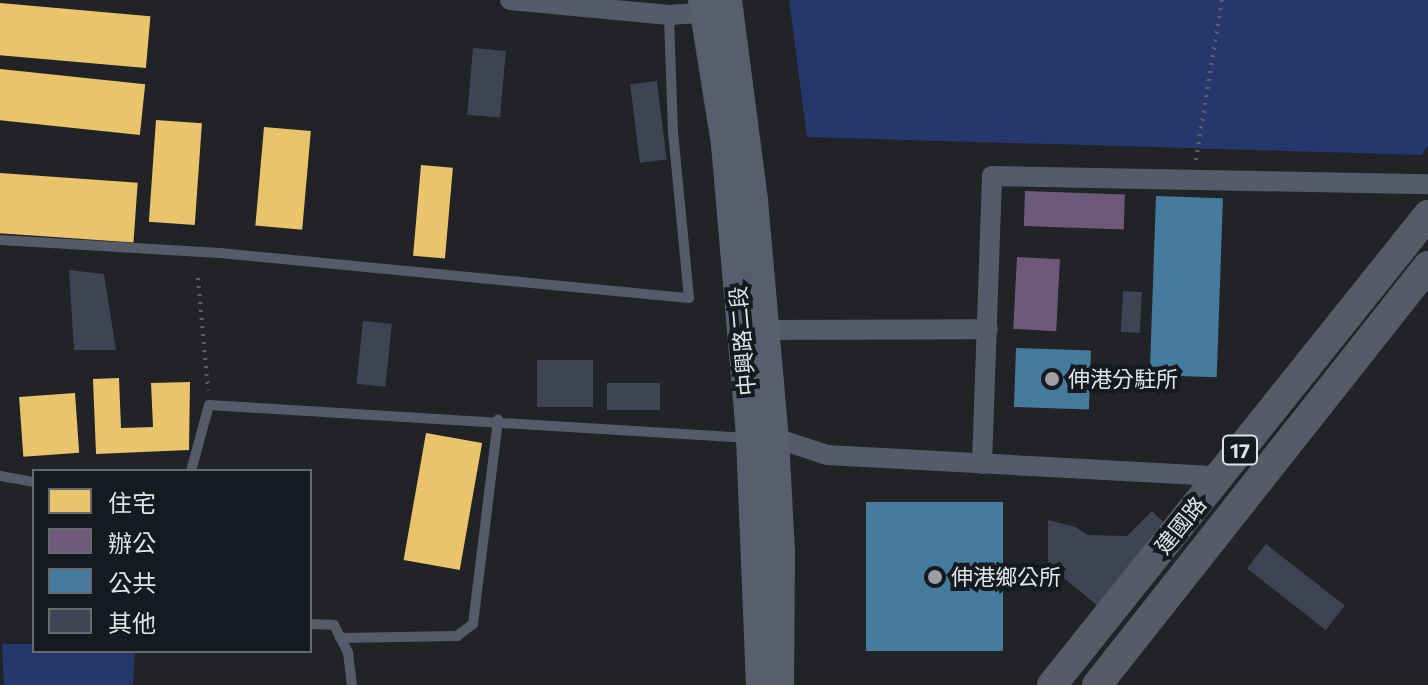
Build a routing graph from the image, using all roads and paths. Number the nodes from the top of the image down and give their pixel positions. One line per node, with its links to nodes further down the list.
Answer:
1 (510, 0): 4 (street)
2 (1222, 0): 5 (path)
3 (716, 6): 4 (street); 12 (main road, 中興路二段)
4 (669, 15): 8 (lane)
5 (1193, 177): 6 (street); 11 (street)
6 (1428, 184)
7 (1428, 215): 19 (main road, 建國路 / 17)
8 (0, 240)
9 (1428, 266): 26 (main road, 建國路 / 17)
10 (198, 278): 13 (path)
11 (988, 329): 12 (street); 16 (street)
12 (754, 330): 15 (main road, 中興路二段)
13 (209, 405): 14 (lane); 17 (lane)
14 (498, 420): 15 (lane); 22 (lane)
15 (763, 438): 16 (street); 23 (main road, 中興路二段)
16 (982, 464): 19 (street)
17 (192, 469)
18 (0, 476): 20 (lane)
19 (1221, 476): 25 (main road, 建國路 / 17)
20 (32, 482)
21 (312, 624): 22 (lane)
22 (340, 638): 24 (lane)
23 (774, 683)
24 (352, 685)
25 (1052, 685)
26 (1097, 685)

